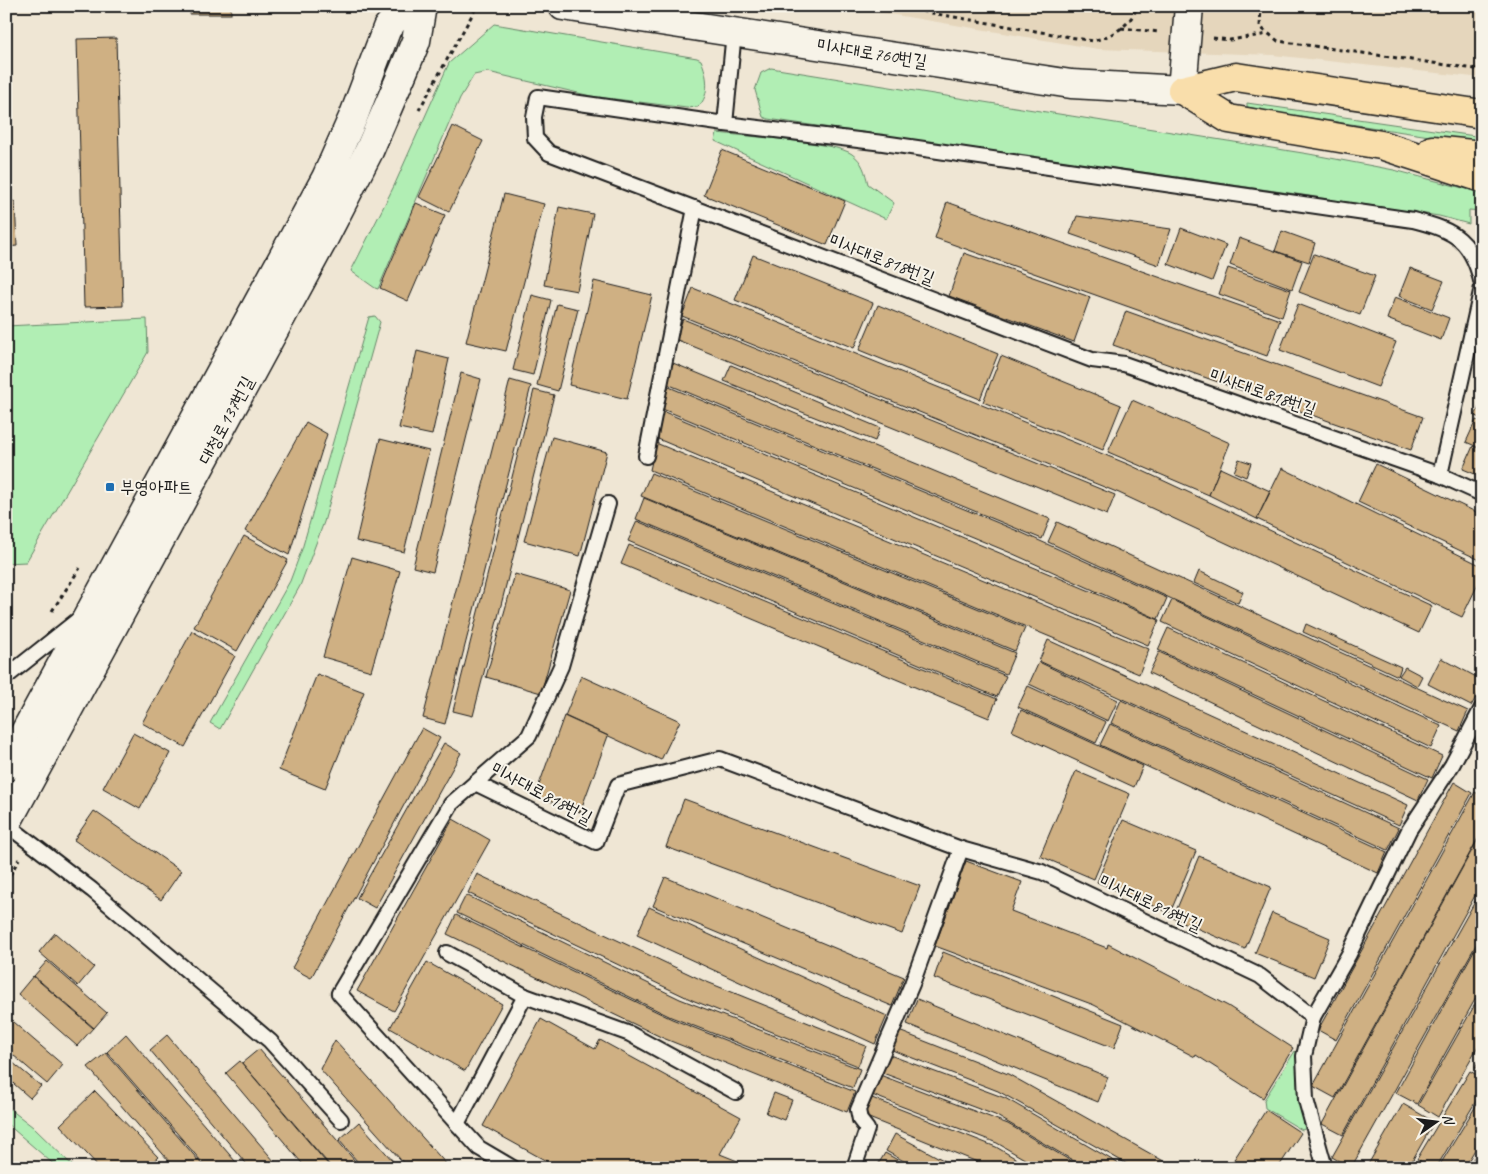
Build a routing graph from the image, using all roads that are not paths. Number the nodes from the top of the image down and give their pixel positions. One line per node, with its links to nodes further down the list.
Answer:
1 (406, 6): 19 (main road, 대청로137번길)
2 (422, 6): 24 (main road, 대청로137번길)
3 (563, 6): 5 (main road, 미사대로760번길)
4 (1189, 6): 7 (main road)
5 (622, 11): 6 (main road, 미사대로760번길)
6 (734, 32): 7 (main road, 미사대로760번길); 9 (lane)
7 (1182, 90): 8 (main road); 10 (main road)
8 (1482, 114)
9 (725, 124): 13 (lane, 미사대로818번길); 14 (lane, 미사대로818번길)
10 (1381, 145): 11 (main road); 12 (main road)
11 (1482, 155)
12 (1482, 178)
13 (695, 208): 15 (lane); 16 (lane, 미사대로818번길)
14 (1482, 286): 16 (lane, 미사대로818번길)
15 (646, 456)
16 (1440, 475): 17 (lane, 미사대로818번길)
17 (1482, 494)
18 (608, 504): 23 (lane, 미사대로818번길)
19 (93, 608): 20 (lane); 22 (main road, 대청로137번길)
20 (6, 677)
21 (1482, 708): 28 (lane)
22 (6, 767)
23 (476, 783): 25 (lane, 미사대로818번길); 31 (lane)
24 (6, 824): 30 (lane)
25 (961, 849): 28 (lane, 미사대로818번길); 33 (lane)
26 (447, 953): 27 (lane)
27 (525, 996): 29 (lane); 31 (lane)
28 (1312, 1017): 34 (lane)
29 (736, 1092)
30 (341, 1120)
31 (457, 1124): 32 (lane)
32 (513, 1168)
33 (854, 1168)
34 (1325, 1168)

